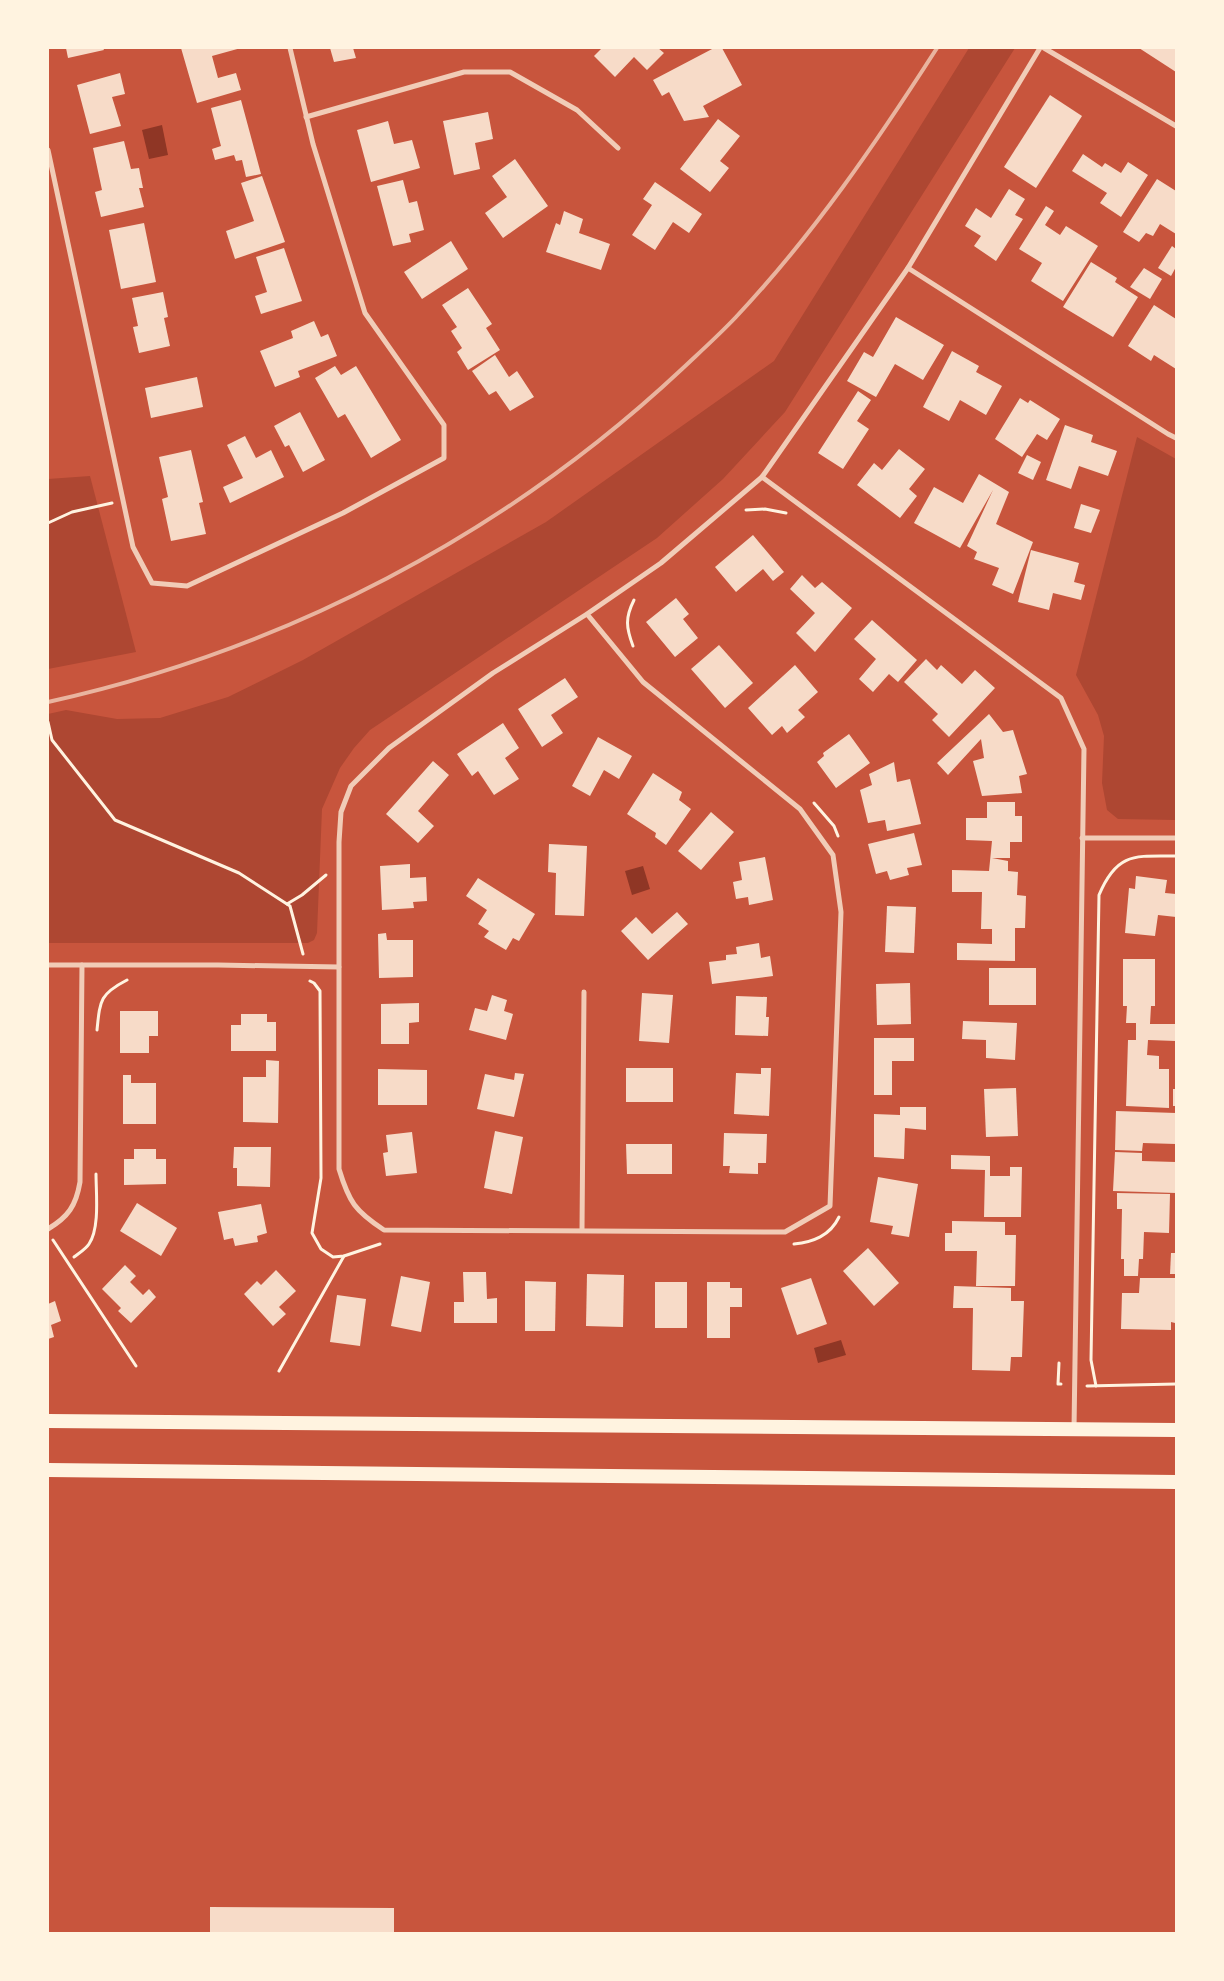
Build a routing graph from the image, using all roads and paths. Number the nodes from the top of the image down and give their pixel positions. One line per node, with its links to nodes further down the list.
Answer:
1 (290, 48): 4 (street)
2 (1040, 48): 8 (street)
3 (1044, 48): 5 (street)
4 (306, 116): 6 (street); 11 (street)
5 (1176, 126)
6 (618, 148)
7 (48, 150): 11 (street)
8 (908, 268): 9 (street); 10 (street)
9 (1176, 438)
10 (762, 477): 16 (street); 20 (street)
11 (122, 501): 14 (path)
12 (744, 510): 13 (path)
13 (793, 514)
14 (48, 523)
15 (638, 596): 17 (path)
16 (587, 614): 24 (street); 37 (street)
17 (633, 648)
18 (48, 722): 25 (path)
19 (812, 800): 22 (path)
20 (1082, 838): 21 (street); 46 (street)
21 (1176, 838)
22 (839, 840)
23 (1176, 856): 48 (path)
24 (339, 866): 25 (path); 29 (street)
25 (286, 904): 28 (path)
26 (48, 965): 27 (street)
27 (82, 965): 28 (street); 36 (street)
28 (307, 967): 29 (street)
29 (339, 968): 37 (street)
30 (130, 978): 33 (path)
31 (307, 980): 41 (path)
32 (584, 992): 37 (street)
33 (97, 1032)
34 (96, 1167): 42 (path)
35 (843, 1209): 40 (path)
36 (48, 1229)
37 (582, 1230)
38 (53, 1239): 44 (path)
39 (388, 1242): 41 (path)
40 (785, 1244)
41 (344, 1256): 45 (path)
42 (74, 1257)
43 (1060, 1358): 46 (path)
44 (136, 1366)
45 (279, 1371)
46 (1075, 1384): 48 (path); 50 (street)
47 (1176, 1384): 48 (path)
48 (1096, 1386)
49 (48, 1421): 50 (highway)
50 (1074, 1429): 51 (highway)
51 (1176, 1430)
52 (48, 1470): 53 (highway)
53 (1176, 1482)

